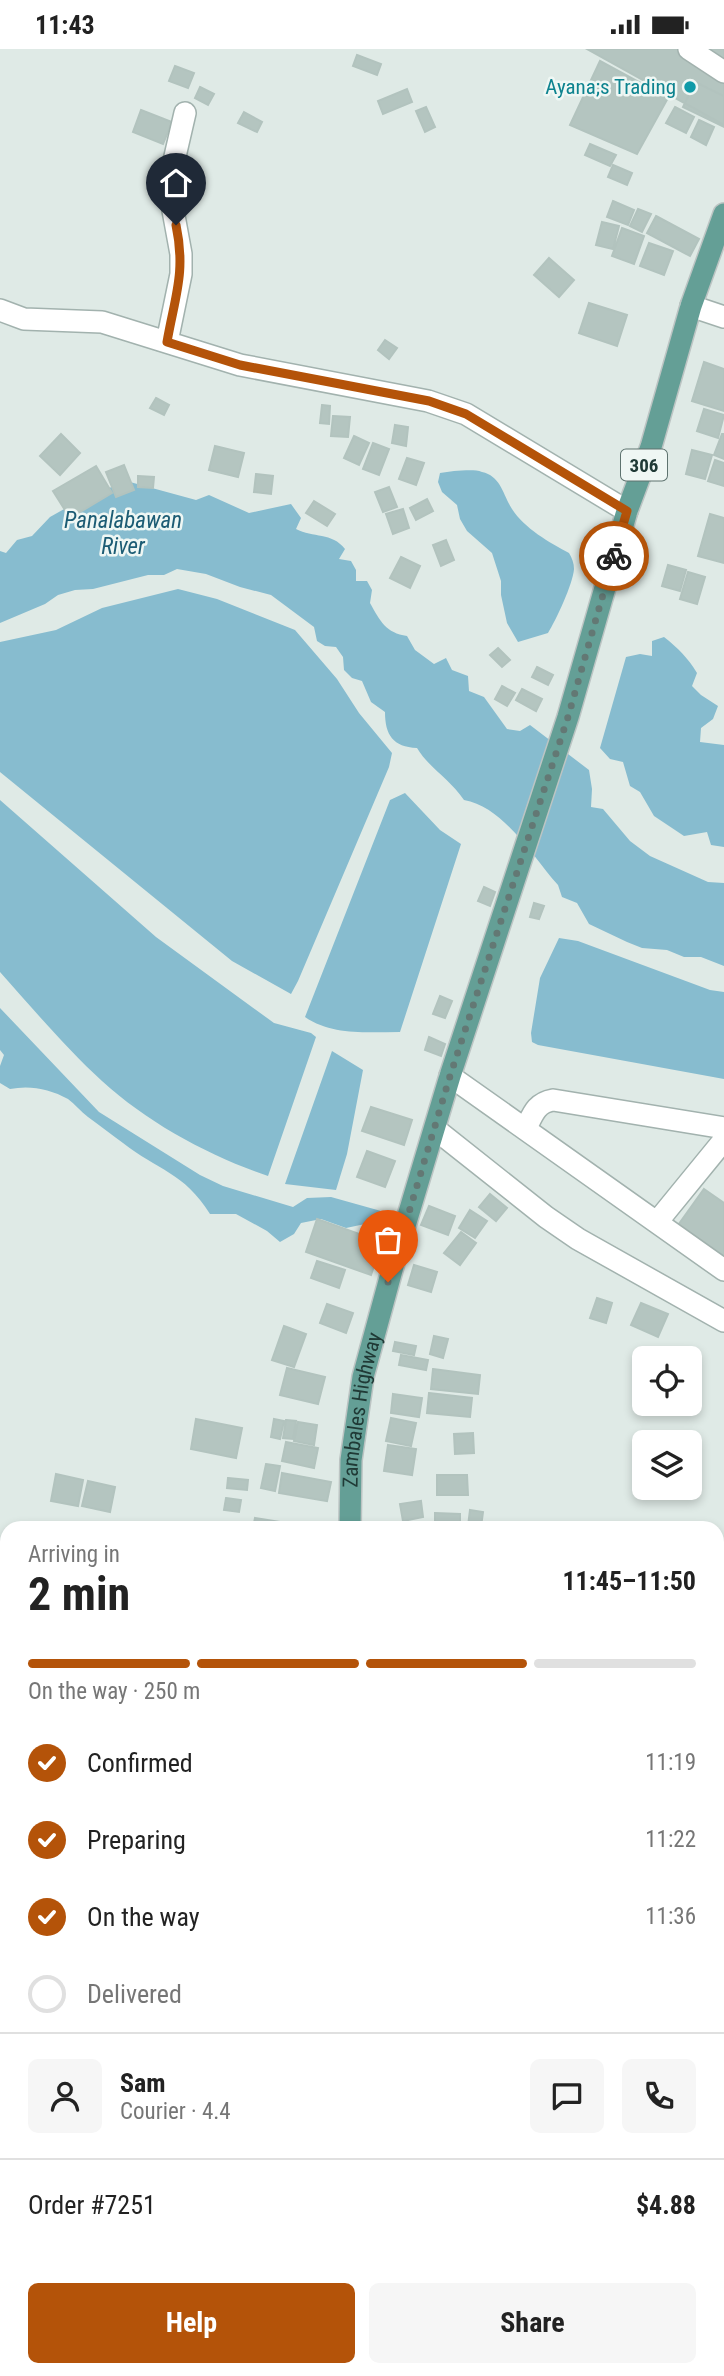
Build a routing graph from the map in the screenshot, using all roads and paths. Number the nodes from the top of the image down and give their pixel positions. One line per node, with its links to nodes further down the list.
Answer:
1 (689, 49): 2 (street)
2 (724, 72)
3 (185, 113): 8 (street)
4 (724, 214): 5 (main road, Zambales Highway / 306)
5 (691, 306): 7 (street); 9 (main road, Zambales Highway / 306)
6 (0, 310): 8 (street)
7 (724, 317)
8 (167, 342): 9 (street)
9 (627, 511): 10 (main road, Zambales Highway / 306)
10 (450, 1076): 11 (street); 13 (main road, Zambales Highway / 306)
11 (526, 1128): 12 (street); 16 (street)
12 (724, 1128)
13 (435, 1129): 18 (street); 19 (main road, Zambales Highway / 306)
14 (724, 1140): 15 (street)
15 (716, 1168): 16 (street)
16 (657, 1222): 17 (street)
17 (724, 1270)
18 (724, 1321)
19 (350, 1521)

